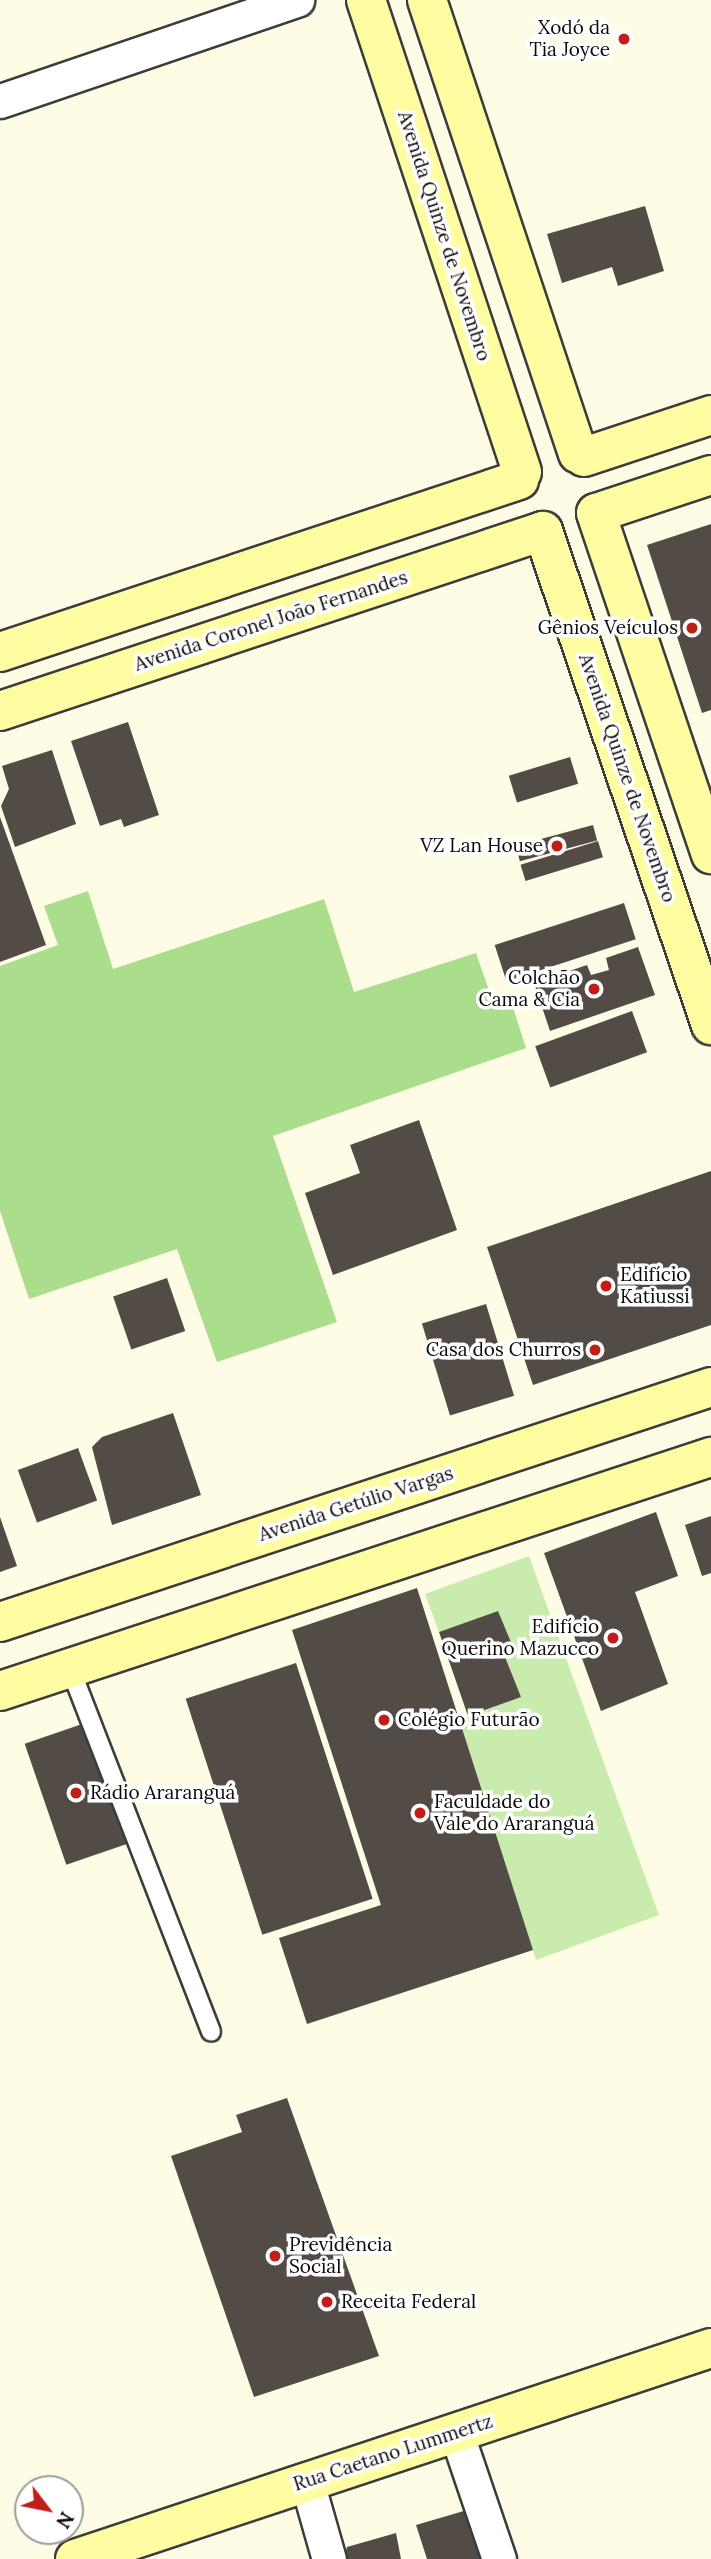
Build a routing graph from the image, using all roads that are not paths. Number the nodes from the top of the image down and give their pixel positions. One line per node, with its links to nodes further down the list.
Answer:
1 (297, 0): 4 (street)
2 (366, 0): 8 (main road, Avenida Quinze de Novembro)
3 (427, 0): 6 (main road)
4 (0, 101)
5 (711, 415): 6 (main road)
6 (581, 456): 8 (main road); 9 (main road)
7 (711, 475): 9 (main road)
8 (521, 476): 10 (main road); 11 (main road)
9 (596, 513): 10 (main road); 13 (main road)
10 (543, 531): 12 (main road, Avenida Coronel João Fernandes); 14 (main road, Avenida Quinze de Novembro)
11 (0, 652)
12 (0, 711)
13 (711, 855)
14 (711, 1026)
15 (711, 1387): 17 (main road, Avenida Getúlio Vargas)
16 (711, 1457): 18 (main road)
17 (0, 1622)
18 (70, 1668): 19 (main road); 20 (lane)
19 (0, 1691)
20 (211, 2032)
21 (711, 2348): 22 (main road, Rua Caetano Lummertz)
22 (456, 2432): 23 (main road, Rua Caetano Lummertz); 26 (street)
23 (307, 2482): 24 (main road, Rua Caetano Lummertz); 25 (street)
24 (75, 2559)
25 (329, 2559)
26 (499, 2559)

